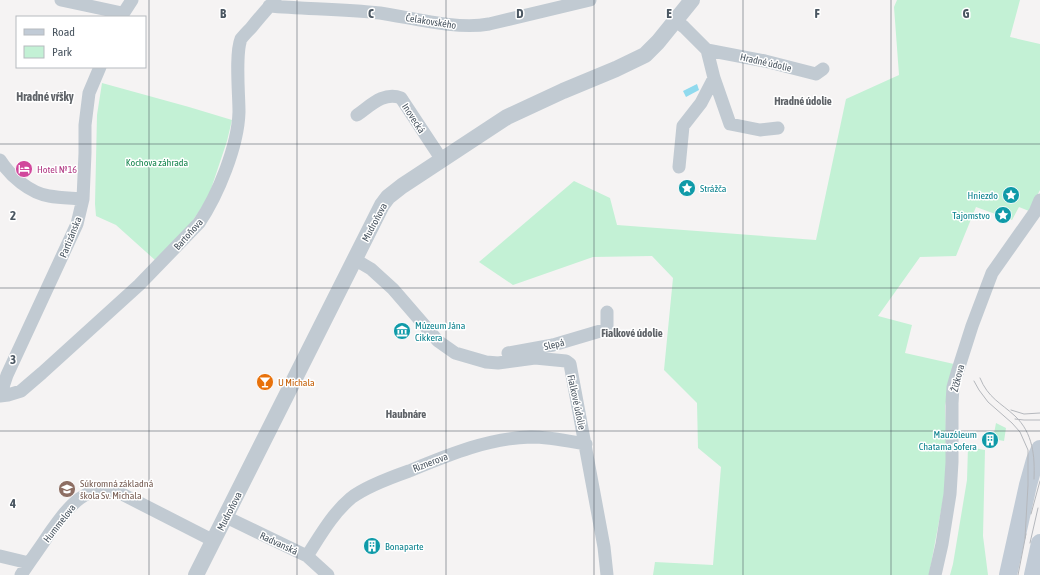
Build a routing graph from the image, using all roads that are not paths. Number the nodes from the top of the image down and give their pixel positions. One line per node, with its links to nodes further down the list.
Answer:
1 (61, 0): 6 (street)
2 (132, 0): 6 (street)
3 (590, 0): 5 (street, Čelakovského)
4 (692, 0): 7 (street, Mudroňova)
5 (272, 3): 22 (street, Bartoňova)
6 (121, 15)
7 (675, 20): 8 (street); 15 (street, Mudroňova)
8 (707, 50): 10 (street, Hradné údolie); 11 (street)
9 (100, 68): 17 (street, Partizánska)
10 (824, 69)
11 (714, 78): 13 (street); 16 (street)
12 (357, 115): 15 (street, Inovecká)
13 (778, 128)
14 (0, 160): 17 (street)
15 (442, 160): 19 (street, Mudroňova)
16 (679, 167)
17 (83, 199): 22 (street, Partizánska)
18 (1040, 200): 35 (street, Žižkova)
19 (354, 259): 21 (street, Fialkové údolie); 25 (street, Mudroňova)
20 (607, 312): 21 (street, Slepá)
21 (486, 362): 23 (street, Fialkové údolie)
22 (0, 396)
23 (586, 444): 29 (street, Riznerova); 34 (street, Fialkové údolie)
24 (1040, 449): 36 (main road)
25 (226, 517): 26 (street, Mudroňova); 29 (street, Radvanská)
26 (214, 541): 30 (street, Hummelova); 32 (street, Mudroňova)
27 (1040, 543): 37 (main road)
28 (0, 556): 30 (street)
29 (307, 556): 33 (street, Radvanská)
30 (29, 569): 31 (street, Hummelova)
31 (21, 575)
32 (196, 575)
33 (328, 575)
34 (607, 575)
35 (935, 575)
36 (1008, 575)
37 (1033, 575)

